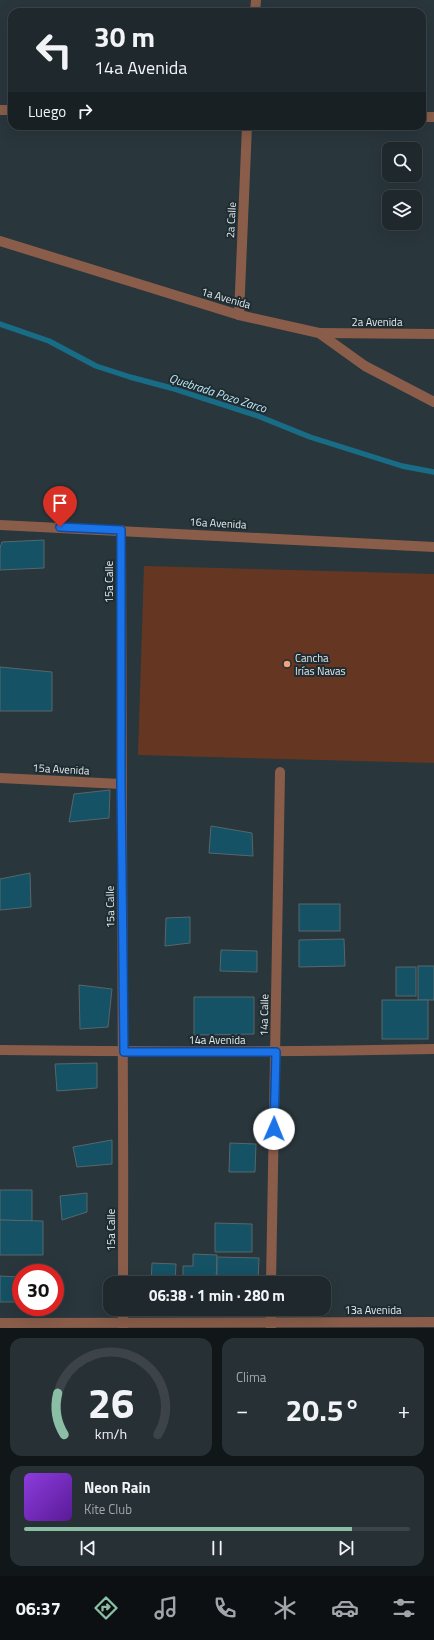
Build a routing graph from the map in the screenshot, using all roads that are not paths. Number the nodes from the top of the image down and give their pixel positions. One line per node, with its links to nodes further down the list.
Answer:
1 (247, 130): 3 (street, 2a Calle)
2 (0, 242): 3 (street, 1a Avenida)
3 (239, 315): 4 (street, 1a Avenida)
4 (319, 333): 5 (street, 2a Avenida); 6 (street, 1a Avenida)
5 (434, 334)
6 (434, 402)
7 (0, 525): 8 (street, 16a Avenida)
8 (121, 530): 9 (street, 16a Avenida); 12 (street, 15a Calle)
9 (434, 547)
10 (280, 772): 16 (street, 14a Calle)
11 (0, 778): 12 (street, 15a Avenida)
12 (121, 784): 15 (street, 15a Calle)
13 (434, 1049): 16 (street, 14a Avenida)
14 (0, 1050): 15 (street, 14a Avenida)
15 (124, 1052): 16 (street, 14a Avenida); 17 (street, 15a Calle)
16 (276, 1052): 18 (street, 14a Calle)
17 (123, 1276)
18 (271, 1276)
19 (434, 1322): 22 (street, 13a Avenida)
20 (0, 1323): 21 (street, 13a Avenida)
21 (123, 1325): 22 (street, 13a Avenida)
22 (271, 1325)

